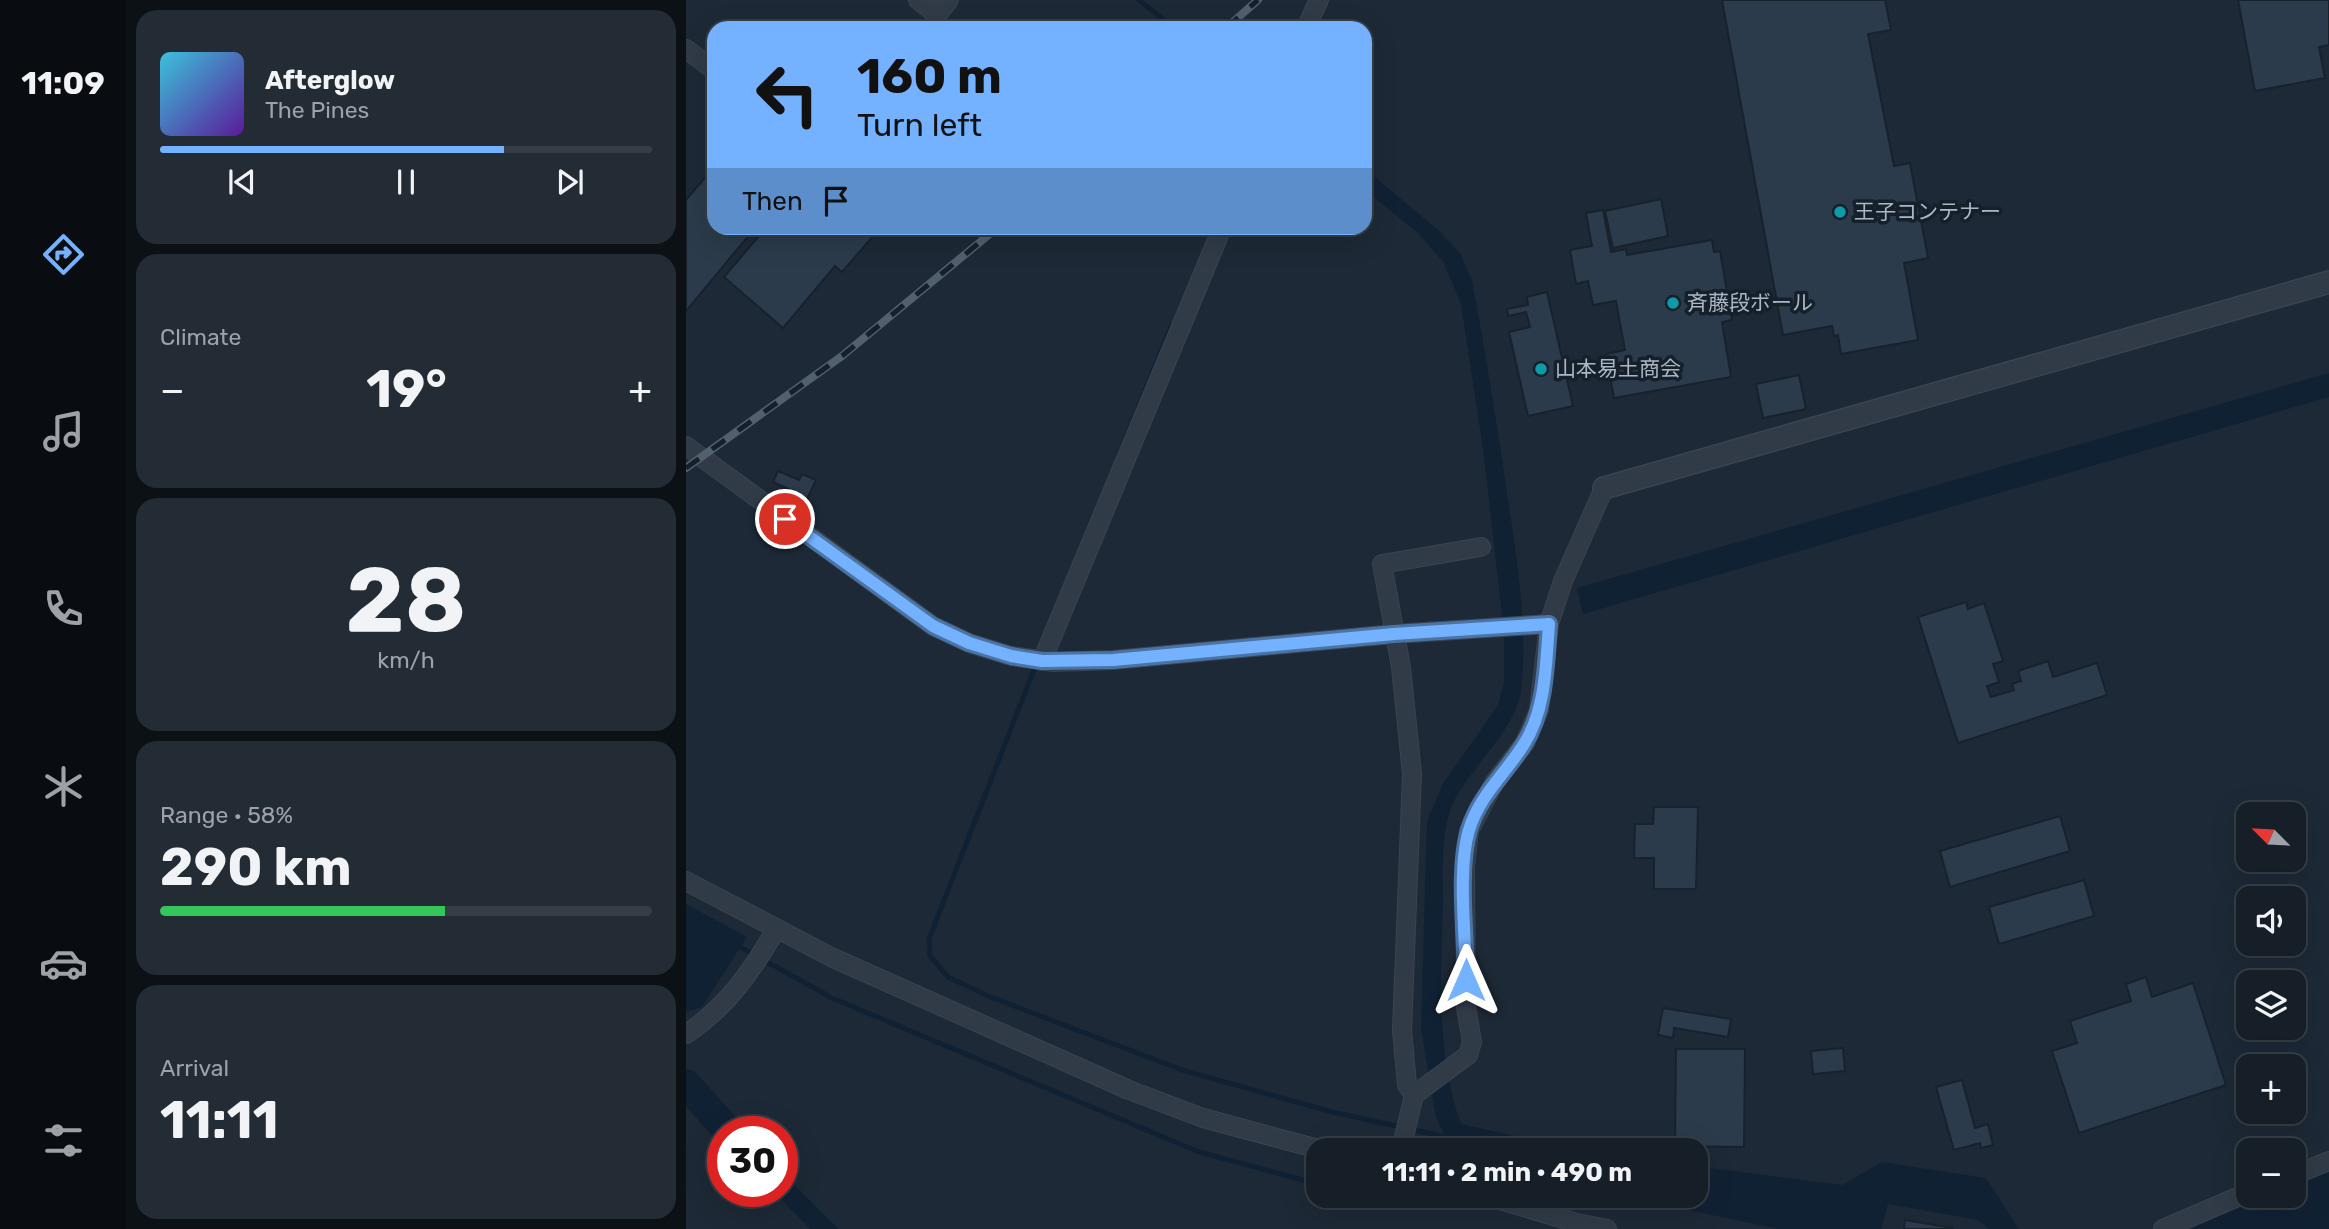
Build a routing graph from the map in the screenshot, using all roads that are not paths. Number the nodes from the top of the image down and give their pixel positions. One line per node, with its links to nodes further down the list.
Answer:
1 (918, 0): 2 (street)
2 (949, 0)
3 (1319, 0): 4 (street)
4 (1309, 21)
5 (686, 49): 6 (street)
6 (707, 65)
7 (1219, 235): 14 (street)
8 (2329, 282): 10 (street)
9 (686, 446): 14 (street)
10 (1604, 488): 12 (street)
11 (1481, 547): 13 (street)
12 (1549, 624): 13 (street); 18 (street)
13 (1394, 634): 14 (street); 18 (street)
14 (1042, 661)
15 (686, 881): 16 (street)
16 (776, 929): 17 (street); 20 (street)
17 (686, 1034)
18 (1416, 1097): 19 (street)
19 (1405, 1138)
20 (1306, 1146)
21 (2329, 1161): 22 (street)
22 (2306, 1170)
23 (2236, 1198): 26 (street)
24 (1527, 1208): 25 (street)
25 (1607, 1229)
26 (2163, 1229)

